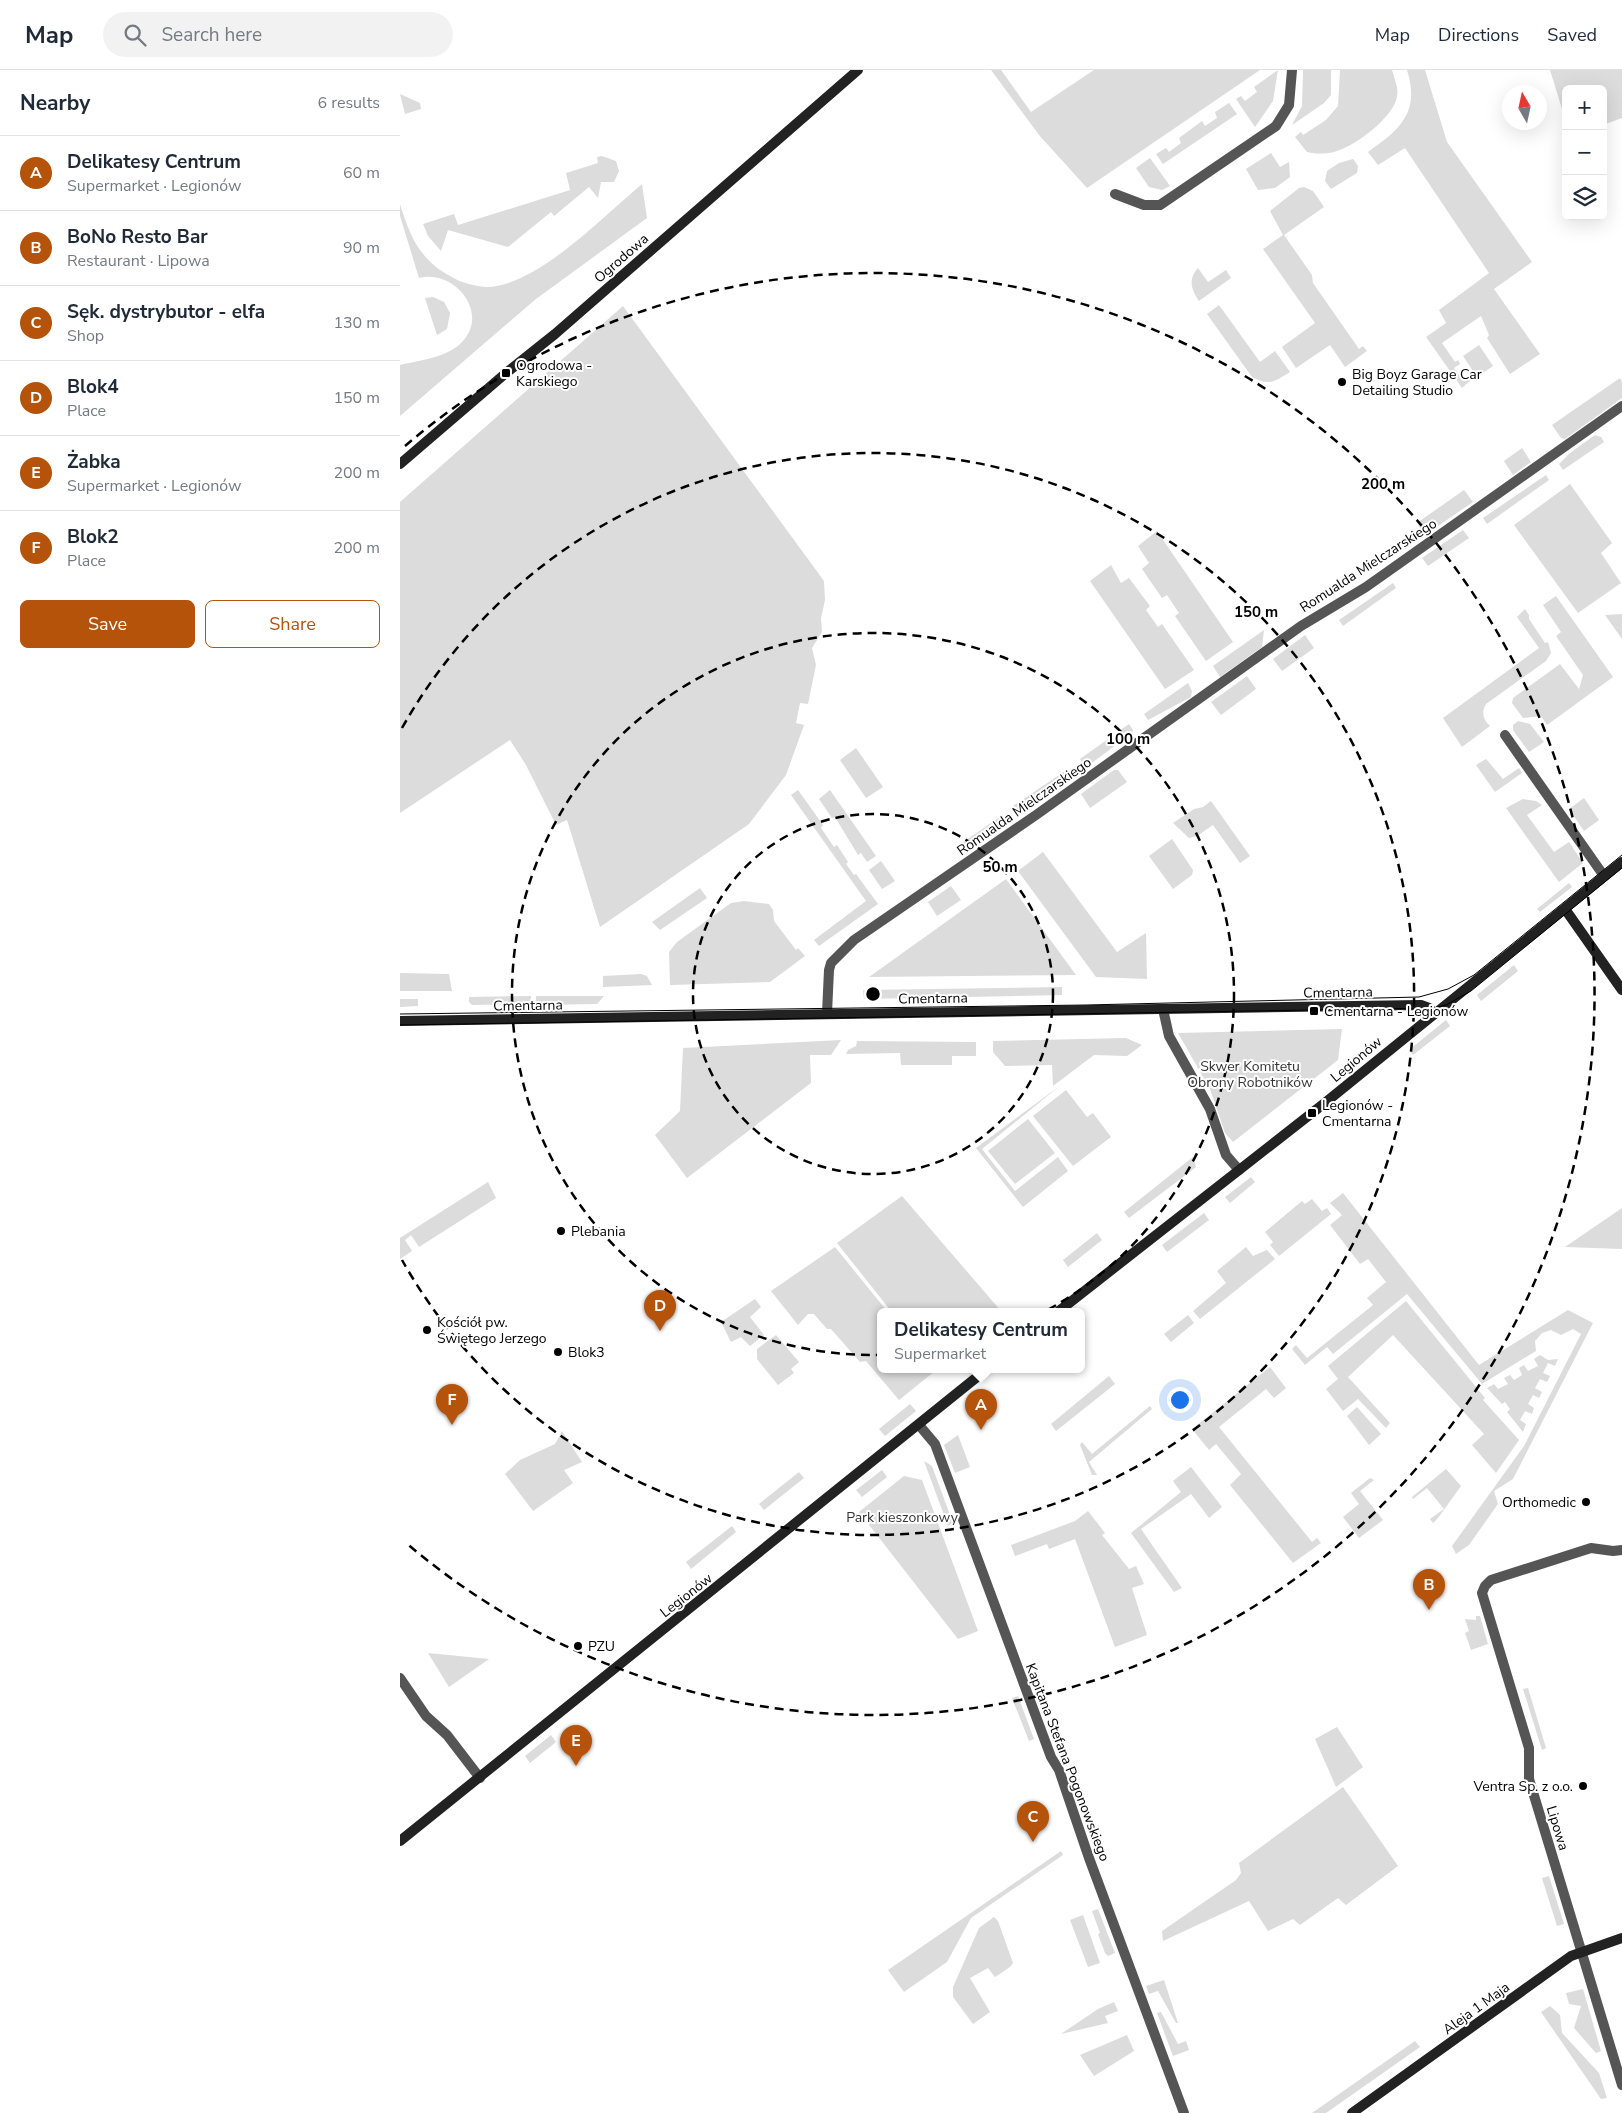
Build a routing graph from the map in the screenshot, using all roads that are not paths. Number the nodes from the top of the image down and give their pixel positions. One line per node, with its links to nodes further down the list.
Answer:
1 (858, 70): 5 (street, Ogrodowa)
2 (1292, 70): 3 (street)
3 (1115, 194)
4 (1622, 406): 12 (street, Romualda Mielczarskiego)
5 (400, 464)
6 (1505, 734): 8 (street)
7 (1622, 862): 8 (street, Legionów)
8 (1604, 876): 9 (street, Legionów)
9 (1565, 909): 10 (street); 13 (street, Legionów)
10 (1622, 990)
11 (1163, 1009): 12 (street, Cmentarna); 13 (street, Cmentarna); 15 (street)
12 (827, 1013): 14 (street, Cmentarna)
13 (1434, 1013): 15 (street, Legionów)
14 (400, 1021)
15 (1239, 1170): 16 (street, Legionów)
16 (1063, 1308)
17 (982, 1373): 18 (street, Legionów)
18 (919, 1425): 21 (street, Legionów); 26 (street, Kapitana Stefana Pogonowskiego)
19 (1622, 1550): 24 (street, Lipowa)
20 (400, 1678): 21 (street)
21 (480, 1778): 22 (street, Legionów)
22 (400, 1841)
23 (1622, 1938): 24 (street, Aleja 1 Maja)
24 (1583, 1950): 25 (street, Lipowa); 27 (street, Aleja 1 Maja)
25 (1622, 2085)
26 (1184, 2113)
27 (1352, 2113)

